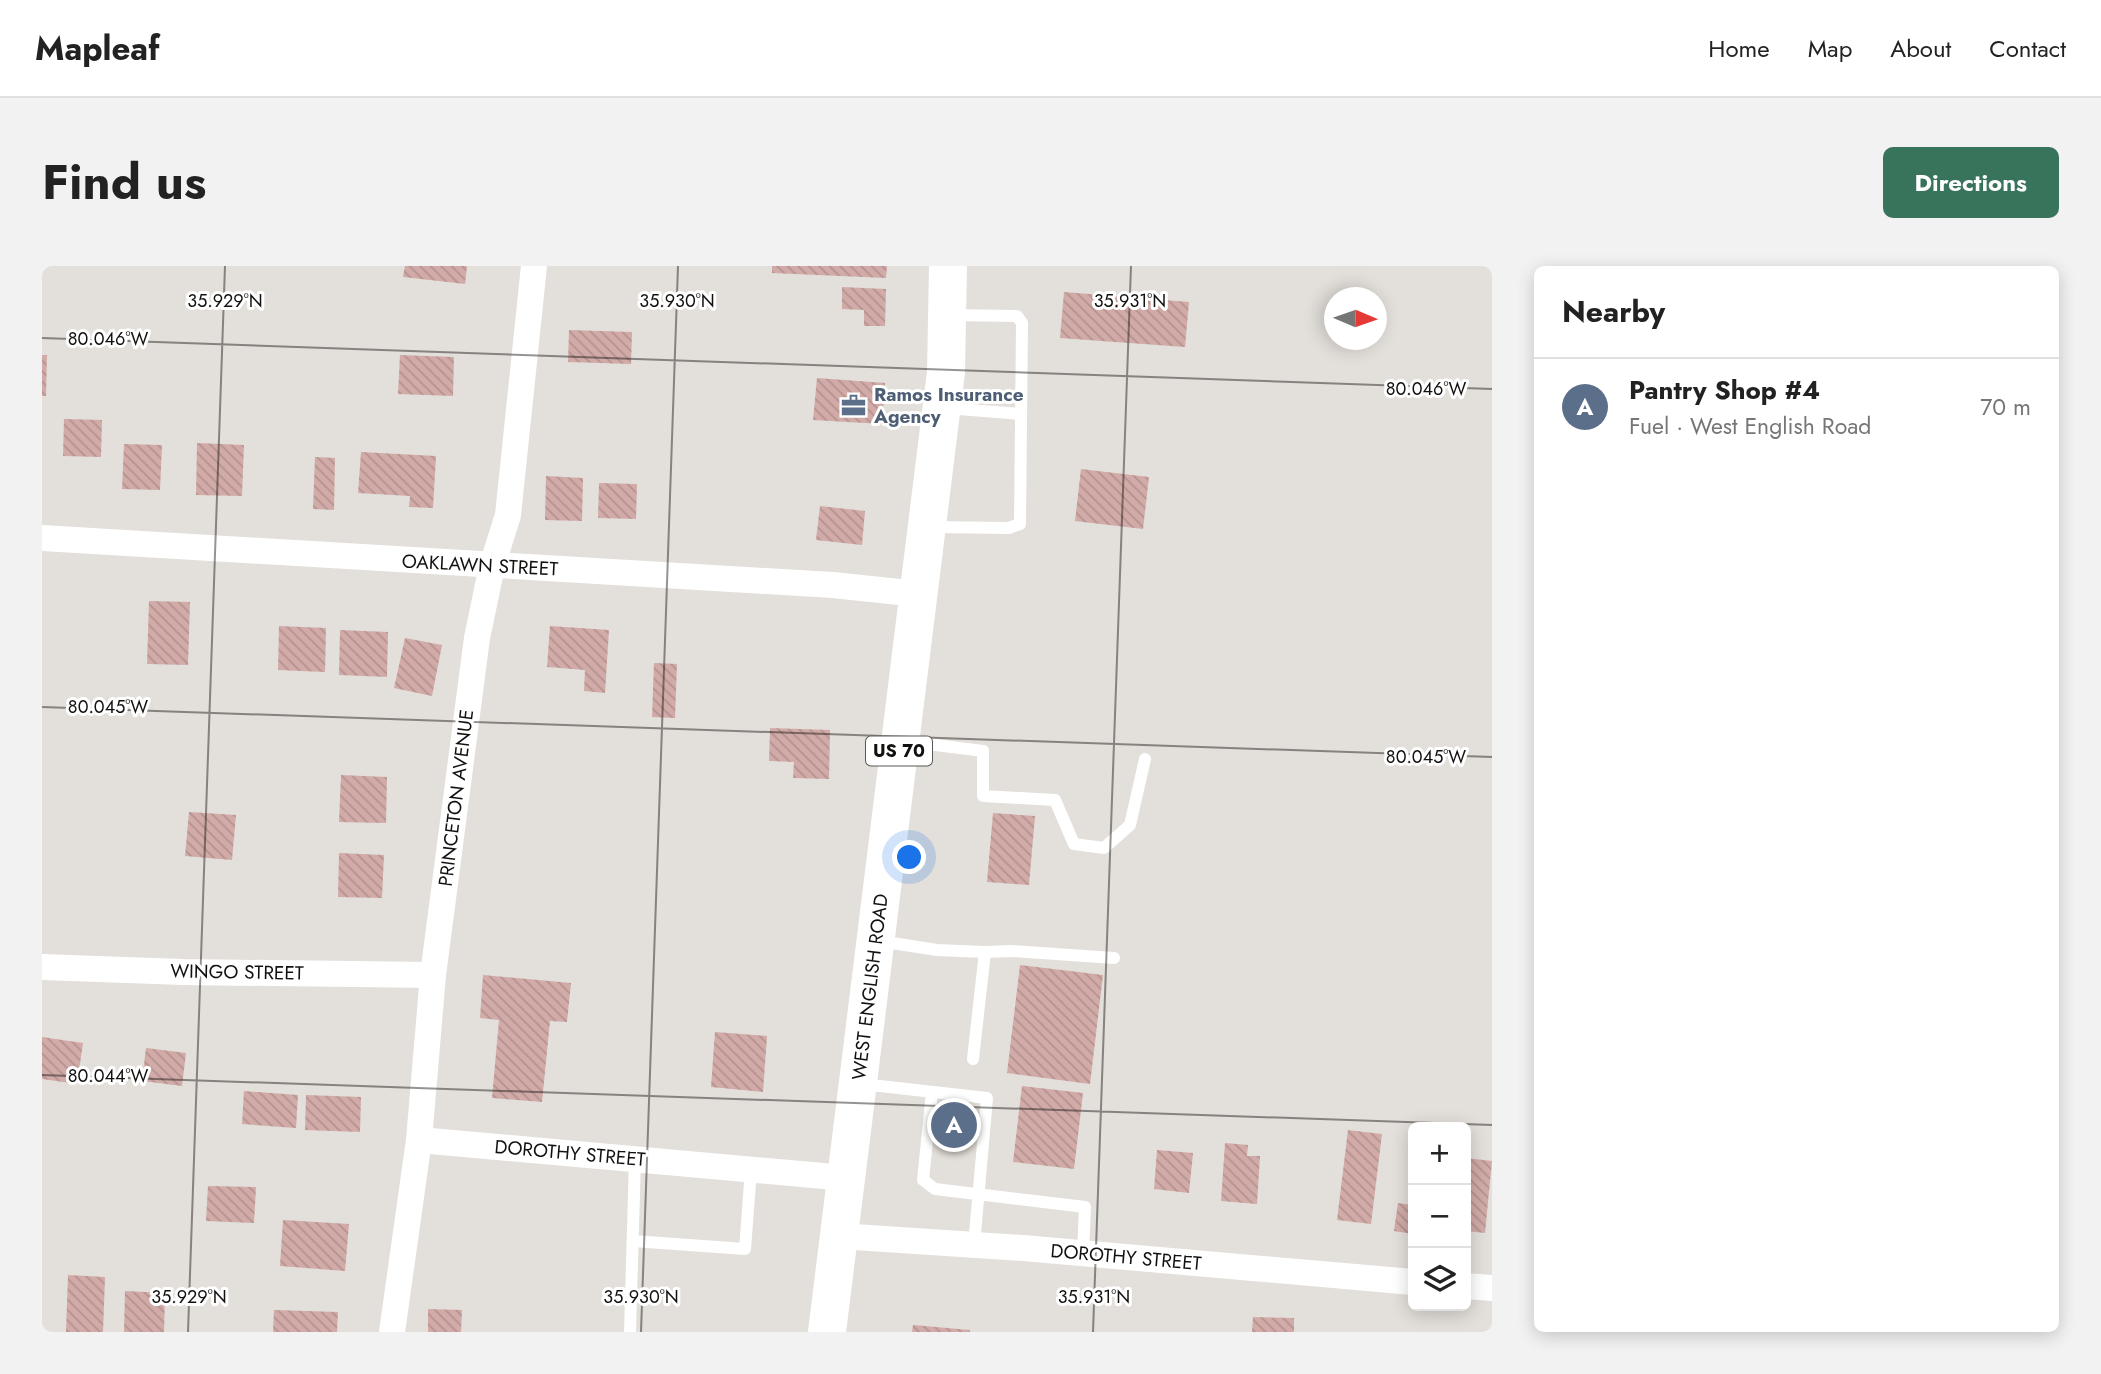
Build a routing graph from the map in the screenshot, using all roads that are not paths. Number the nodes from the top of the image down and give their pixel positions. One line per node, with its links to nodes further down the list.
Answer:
1 (534, 266): 8 (street, PRINCETON AVENUE)
2 (948, 266): 3 (main road, WEST ENGLISH ROAD / US 70)
3 (947, 314): 4 (main road, WEST ENGLISH ROAD / US 70); 5 (lane)
4 (942, 408): 5 (lane); 6 (main road, WEST ENGLISH ROAD / US 70)
5 (1021, 414): 6 (lane)
6 (927, 527): 9 (main road, WEST ENGLISH ROAD / US 70)
7 (42, 538): 8 (street, OAKLAWN STREET)
8 (492, 565): 9 (street, OAKLAWN STREET); 16 (street, PRINCETON AVENUE)
9 (918, 594): 10 (main road, WEST ENGLISH ROAD / US 70)
10 (900, 740): 11 (lane); 12 (main road, WEST ENGLISH ROAD / US 70)
11 (1145, 759)
12 (875, 941): 13 (lane); 18 (main road, WEST ENGLISH ROAD / US 70)
13 (985, 952): 14 (lane); 17 (lane)
14 (1114, 958)
15 (42, 967): 16 (street, WINGO STREET)
16 (433, 975): 22 (street, PRINCETON AVENUE)
17 (973, 1059)
18 (858, 1083): 19 (lane); 25 (main road, WEST ENGLISH ROAD / US 70)
19 (932, 1091): 20 (lane); 26 (lane)
20 (928, 1133): 21 (lane); 26 (lane)
21 (945, 1135)
22 (419, 1140): 23 (street, DOROTHY STREET); 34 (street, PRINCETON AVENUE)
23 (635, 1159): 24 (street, DOROTHY STREET); 28 (lane)
24 (751, 1169): 25 (street, DOROTHY STREET); 28 (lane)
25 (846, 1178): 27 (main road, WEST ENGLISH ROAD / US 70)
26 (979, 1196): 29 (lane); 30 (lane)
27 (839, 1236): 29 (street, DOROTHY STREET); 36 (main road, WEST ENGLISH ROAD / US 70)
28 (633, 1241): 35 (lane)
29 (974, 1245): 30 (street, DOROTHY STREET)
30 (1083, 1253): 31 (street, DOROTHY STREET)
31 (1408, 1282)
32 (1471, 1286): 33 (street)
33 (1492, 1288)
34 (392, 1332)
35 (630, 1332)
36 (827, 1332)

